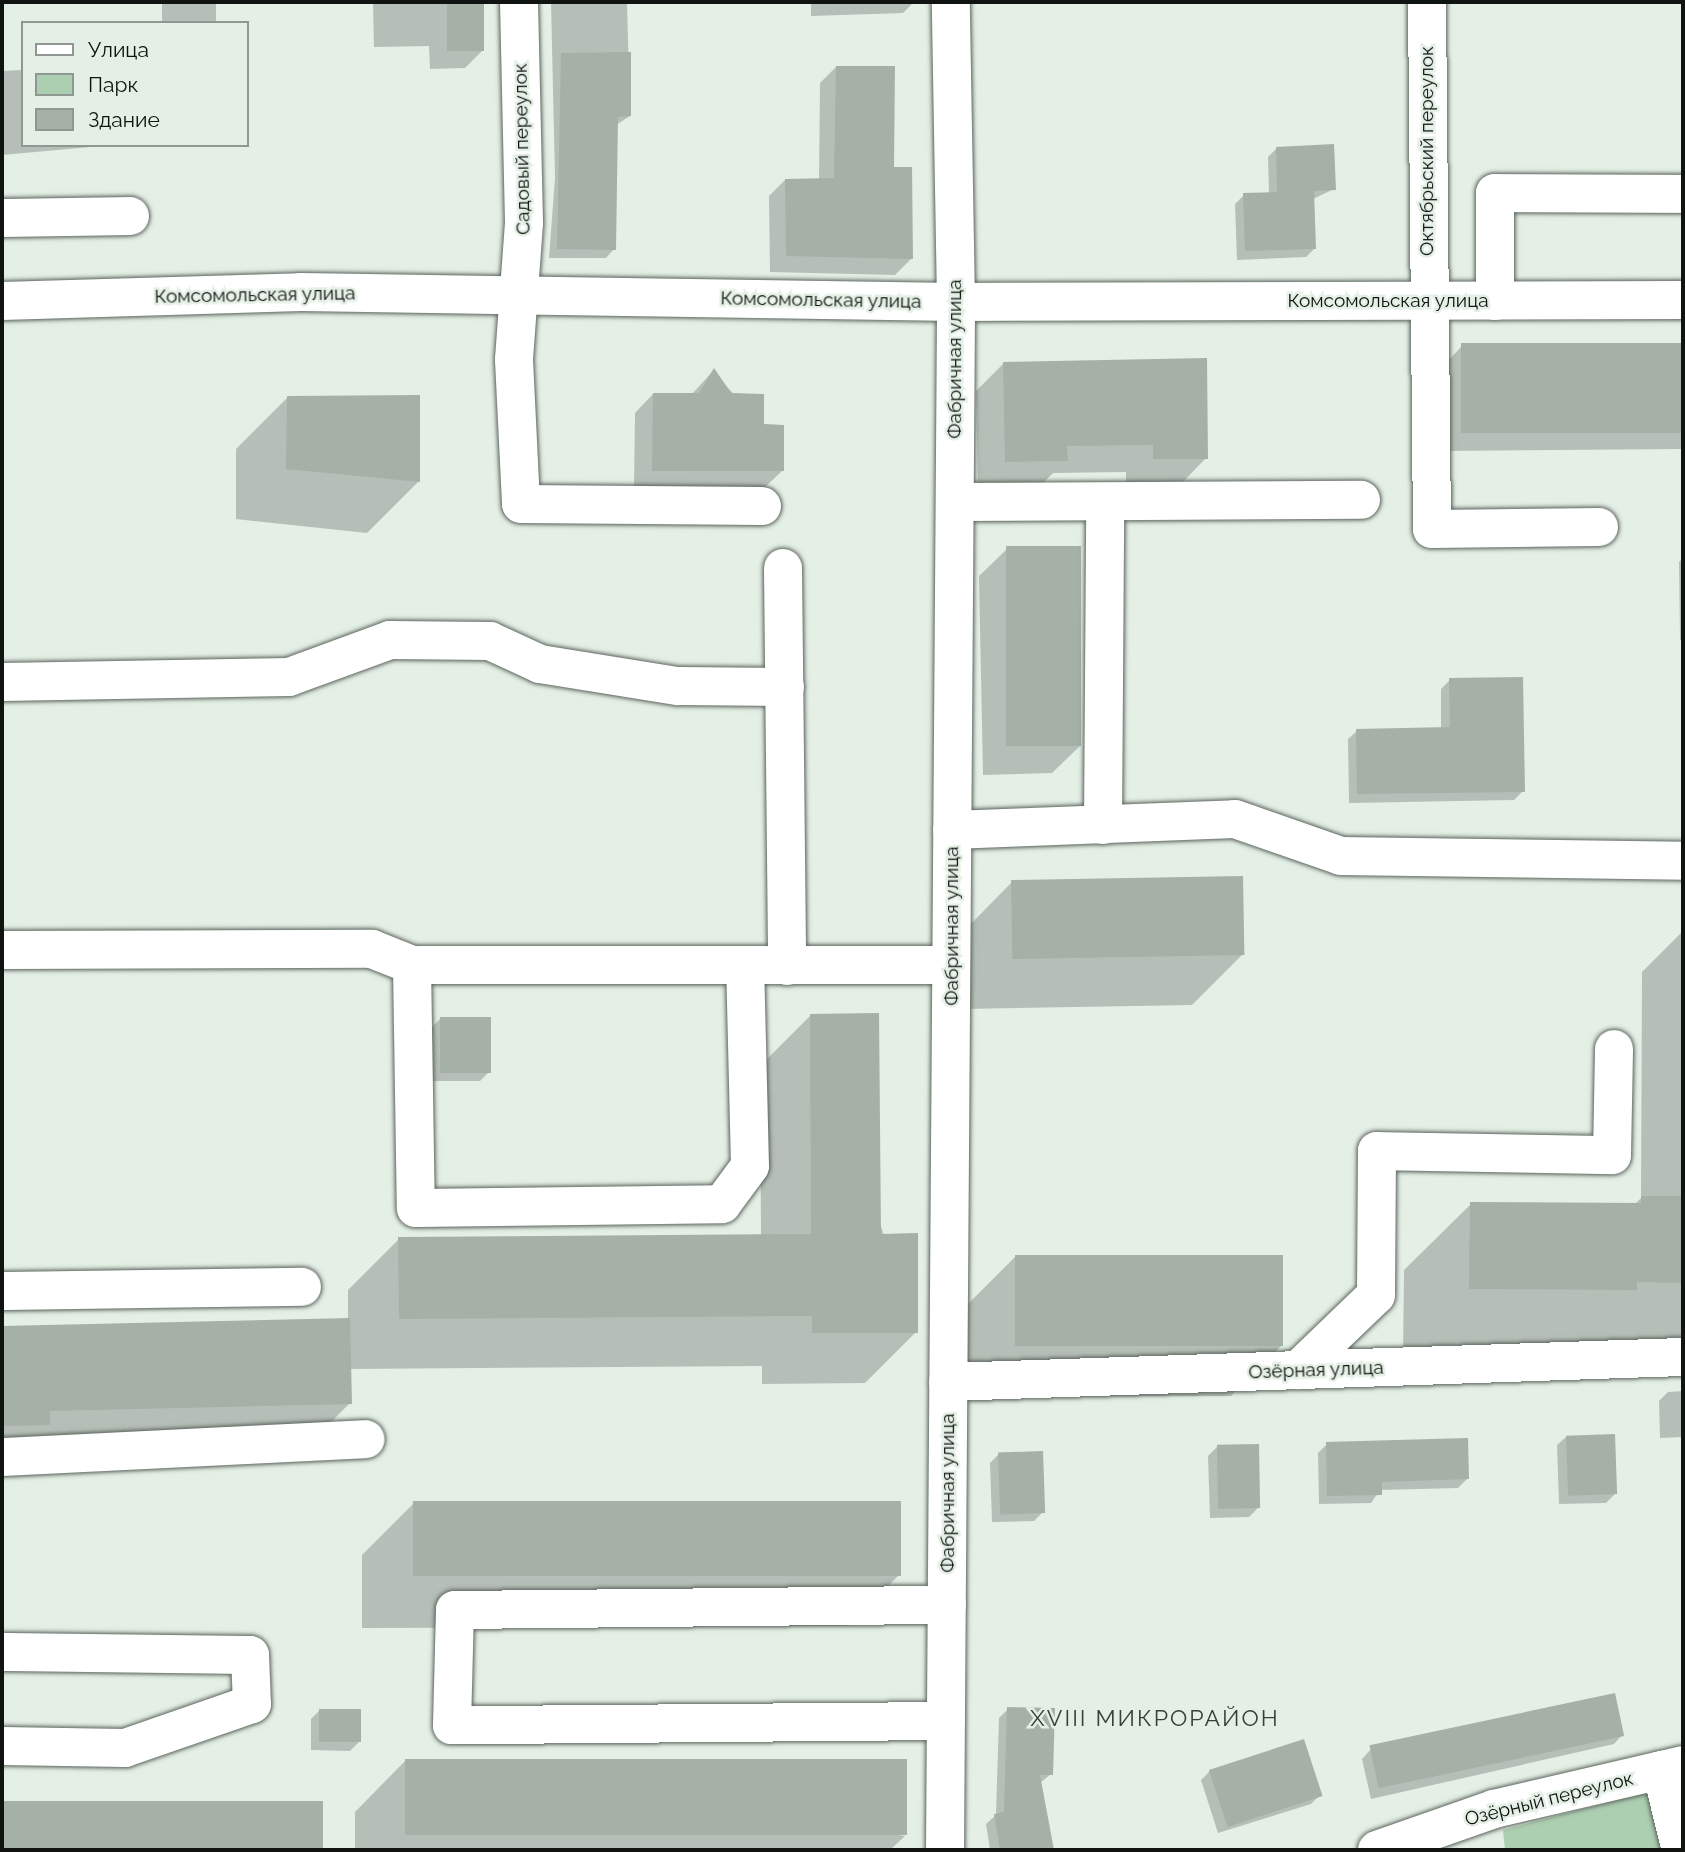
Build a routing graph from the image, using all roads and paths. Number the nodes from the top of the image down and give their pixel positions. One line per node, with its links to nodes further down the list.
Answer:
1 (519, 2): 7 (street, Садовый переулок)
2 (951, 2): 12 (street, Фабричная улица)
3 (1427, 2): 10 (street, Октябрьский переулок)
4 (1683, 194): 11 (street)
5 (130, 216): 6 (street)
6 (2, 218)
7 (522, 296): 9 (street, Комсомольская улица); 12 (street, Комсомольская улица); 16 (street, Садовый переулок)
8 (1683, 300): 11 (street, Комсомольская улица)
9 (2, 301)
10 (1428, 301): 11 (street, Комсомольская улица); 12 (street, Комсомольская улица); 17 (street, Октябрьский переулок)
11 (1495, 301)
12 (956, 302): 14 (street, Фабричная улица)
13 (1361, 499): 15 (street)
14 (955, 502): 15 (street); 22 (street, Фабричная улица)
15 (1105, 505): 21 (street)
16 (762, 506)
17 (1599, 527)
18 (783, 568): 20 (street)
19 (2, 682): 20 (street)
20 (785, 687): 28 (street)
21 (1103, 825): 22 (street); 23 (street)
22 (953, 830): 26 (street, Фабричная улица)
23 (1683, 861)
24 (2, 950): 25 (street)
25 (412, 965): 27 (street); 27 (street)
26 (951, 965): 28 (street); 34 (street, Фабричная улица)
27 (745, 966): 28 (street)
28 (787, 966)
29 (1614, 1049): 33 (street)
30 (302, 1287): 31 (street)
31 (2, 1292)
32 (1683, 1357): 33 (street, Озёрная улица)
33 (1298, 1370): 34 (street, Озёрная улица)
34 (948, 1382): 37 (street, Фабричная улица)
35 (366, 1438): 36 (street)
36 (2, 1457)
37 (947, 1605): 39 (street, Фабричная улица); 39 (street)
38 (2, 1652): 40 (street)
39 (946, 1721): 42 (street, Фабричная улица)
40 (2, 1746)
41 (1672, 1768): 43 (street, Озёрный переулок); 44 (street)
42 (945, 1850)
43 (1377, 1850)
44 (1681, 1850)

